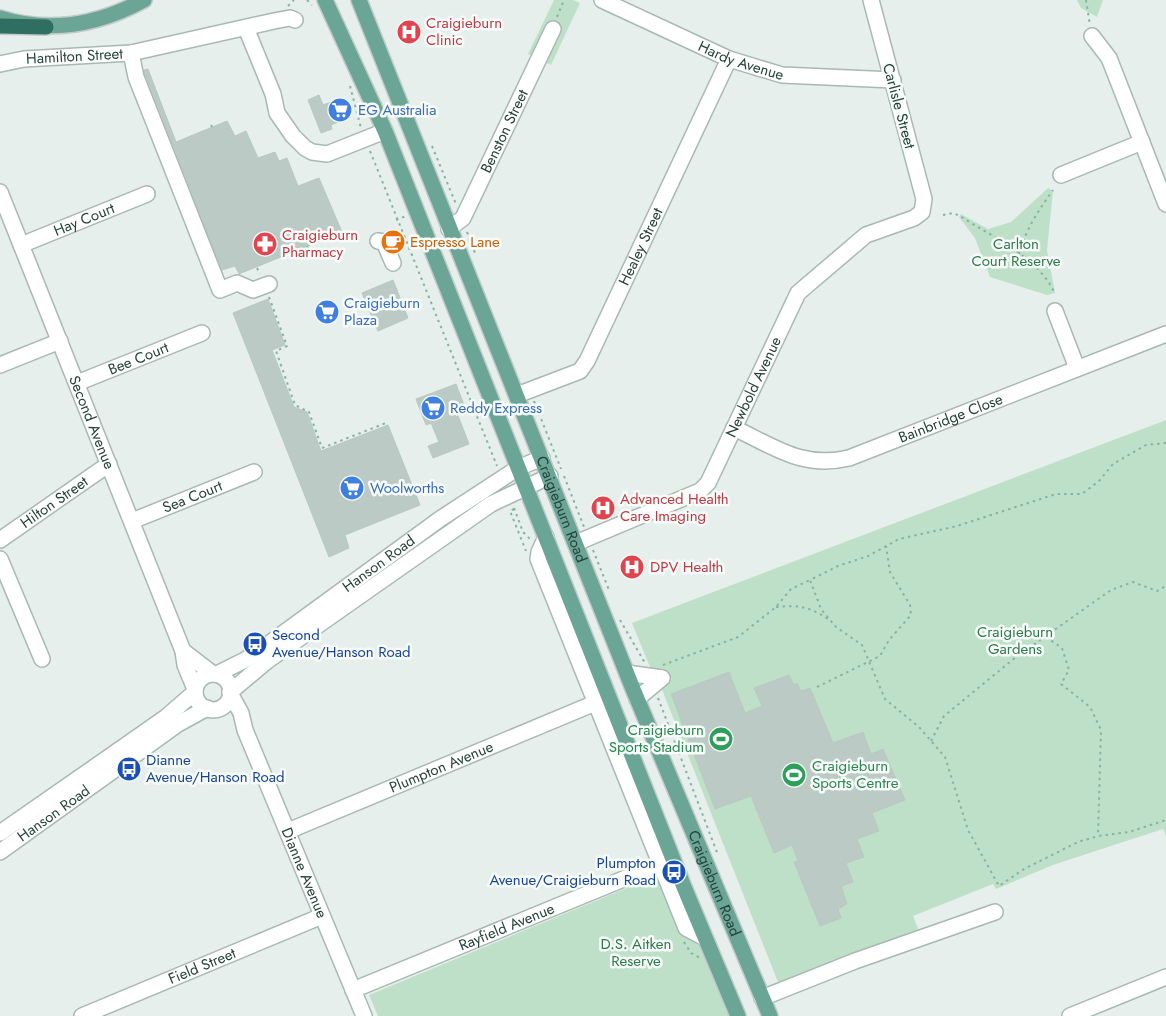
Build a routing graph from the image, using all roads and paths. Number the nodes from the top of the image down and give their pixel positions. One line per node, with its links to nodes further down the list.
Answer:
1 (144, 0): 12 (main road)
2 (307, 0): 8 (path)
3 (359, 0): 21 (main road, Craigieburn Road)
4 (564, 0): 14 (path)
5 (602, 0): 17 (street, Hardy Avenue)
6 (871, 0): 19 (street, Carlisle Street)
7 (1086, 0): 15 (path)
8 (319, 3): 22 (main road, Craigieburn Road)
9 (0, 18): 12 (main road)
10 (295, 20): 13 (street, Hamilton Street)
11 (0, 26): 12 (highway)
12 (46, 27)
13 (246, 28): 16 (street, Hamilton Street); 23 (street)
14 (553, 29): 35 (street, Benston Street)
15 (1092, 36): 25 (street)
16 (131, 53): 18 (street, Hamilton Street); 41 (street)
17 (729, 59): 19 (street, Hardy Avenue); 50 (street, Healey Street)
18 (0, 64)
19 (892, 80): 32 (street, Carlisle Street)
20 (348, 81): 23 (path)
21 (407, 122): 22 (main road); 35 (main road, Craigieburn Road)
22 (385, 131): 23 (street); 56 (main road, Craigieburn Road)
23 (365, 139): 59 (path)
24 (429, 140): 30 (path)
25 (1142, 142): 26 (street); 31 (street)
26 (1061, 174)
27 (1053, 190): 38 (path)
28 (0, 192): 34 (street, Second Avenue)
29 (147, 194): 37 (street, Hay Court)
30 (454, 198)
31 (1166, 204)
32 (922, 212): 52 (street, Newbold Avenue)
33 (944, 216): 38 (path)
34 (6, 222): 37 (street, Second Avenue)
35 (449, 230): 50 (main road, Craigieburn Road)
36 (378, 241): 39 (street)
37 (21, 246): 46 (street, Second Avenue)
38 (1019, 254): 42 (path)
39 (393, 263)
40 (257, 268): 41 (path)
41 (267, 285): 51 (path)
42 (1055, 294)
43 (1055, 310): 48 (street)
44 (202, 333): 49 (street, Bee Court)
45 (1166, 334): 48 (street, Bainbridge Close)
46 (60, 341): 47 (street); 49 (street, Second Avenue)
47 (0, 366)
48 (1077, 368): 52 (street, Bainbridge Close)
49 (76, 383): 55 (street, Second Avenue)
50 (517, 395): 54 (main road, Craigieburn Road)
51 (386, 423)
52 (734, 428): 65 (street, Newbold Avenue)
53 (1166, 444): 66 (path)
54 (542, 458): 56 (street, Hanson Road); 58 (main road, Craigieburn Road)
55 (109, 464): 62 (street, Second Avenue); 63 (street, Hilton Street)
56 (518, 468): 59 (street, Hanson Road); 60 (main road, Craigieburn Road)
57 (254, 472): 62 (street, Sea Court)
58 (550, 476): 60 (street, Hanson Road); 65 (main road, Craigieburn Road)
59 (502, 478): 80 (street, Hanson Road)
60 (525, 486): 61 (street, Hanson Road); 64 (main road, Craigieburn Road)
61 (508, 494): 64 (path); 84 (street, Hanson Road)
62 (132, 521): 76 (street, Second Avenue)
63 (0, 540)
64 (543, 543): 86 (street, Craigieburn Road); 99 (main road, Craigieburn Road)
65 (576, 543): 79 (main road, Craigieburn Road)
66 (886, 546): 69 (path); 78 (path)
67 (593, 548): 71 (path)
68 (0, 559): 77 (street)
69 (810, 580): 72 (path); 74 (path)
70 (1166, 586): 75 (path)
71 (609, 591)
72 (776, 606): 74 (path); 81 (path)
73 (620, 619): 81 (path)
74 (830, 620): 78 (path)
75 (1046, 637): 89 (path); 93 (path)
76 (183, 651): 80 (street); 83 (street, Second Avenue)
77 (42, 659)
78 (870, 660): 82 (path); 89 (path)
79 (627, 673): 81 (street); 85 (main road, Craigieburn Road)
80 (215, 674): 83 (street); 84 (street)
81 (651, 677): 85 (street); 95 (path)
82 (818, 687)
83 (195, 690): 87 (street); 92 (street, Hanson Road)
84 (230, 692): 87 (street); 88 (street, Dianne Avenue)
85 (637, 699): 102 (main road, Craigieburn Road)
86 (595, 703): 91 (street, Plumpton Avenue); 96 (street, Craigieburn Road)
87 (212, 708): 88 (street); 94 (street, Hanson Road)
88 (245, 730): 91 (street, Dianne Avenue)
89 (931, 742): 93 (path)
90 (1166, 820): 93 (path)
91 (288, 831): 98 (street, Dianne Avenue)
92 (0, 833)
93 (1098, 836)
94 (0, 852)
95 (720, 863)
96 (660, 864): 99 (street, Craigieburn Road); 101 (street, Rayfield Avenue)
97 (994, 912): 102 (street)
98 (322, 916): 101 (street, Dianne Avenue); 104 (street, Field Street)
99 (705, 938): 106 (main road, Craigieburn Road)
100 (1166, 977): 103 (street)
101 (353, 990): 105 (street, Dianne Avenue)
102 (762, 998): 107 (main road, Craigieburn Road)
103 (1074, 1015)
104 (82, 1016)
105 (364, 1016)
106 (738, 1016)
107 (770, 1016)

